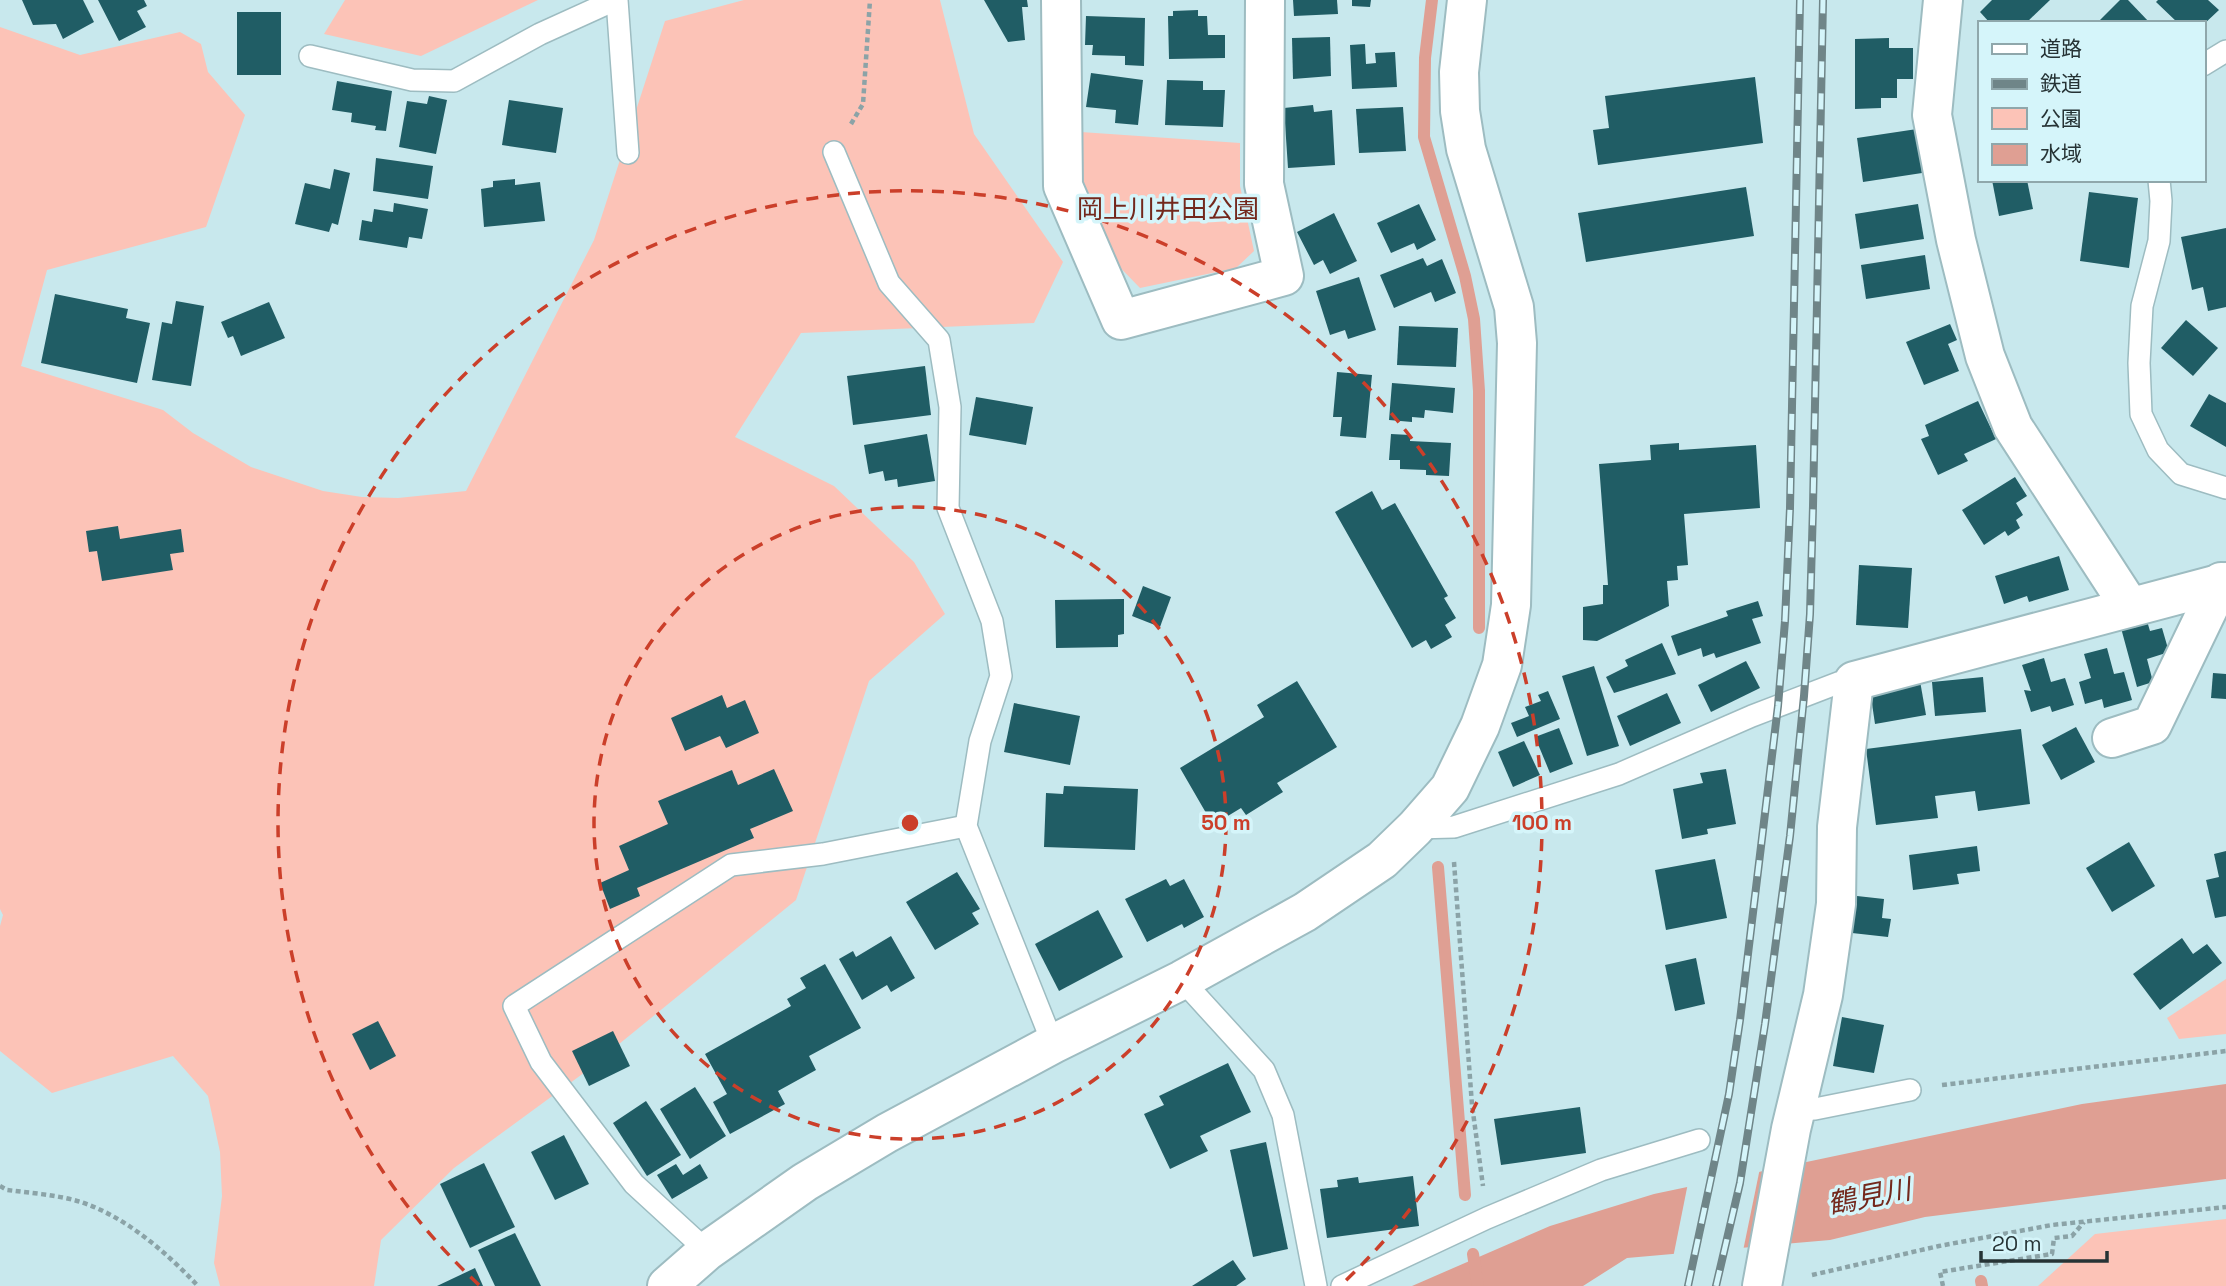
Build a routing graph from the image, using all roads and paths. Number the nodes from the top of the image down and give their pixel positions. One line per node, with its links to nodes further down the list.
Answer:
1 (616, 0): 8 (lane); 11 (lane)
2 (870, 0): 10 (path)
3 (1061, 0): 4 (street)
4 (1265, 0)
5 (1467, 0): 19 (street)
6 (1943, 0): 15 (street)
7 (2226, 51): 9 (lane)
8 (310, 56)
9 (2205, 64)
10 (834, 152): 18 (lane)
11 (628, 153)
12 (2159, 182): 13 (lane)
13 (2226, 488)
14 (2224, 582): 15 (street); 17 (street)
15 (2130, 607): 16 (street)
16 (1854, 681): 19 (lane); 25 (street)
17 (2112, 738)
18 (966, 825): 22 (lane); 31 (lane)
19 (1415, 828): 21 (street)
20 (1454, 862): 29 (path)
21 (1182, 981): 22 (street); 35 (lane)
22 (1053, 1044): 31 (street)
23 (2226, 1051): 24 (path)
24 (1910, 1090): 25 (lane)
25 (1794, 1119): 37 (street)
26 (1699, 1140): 29 (lane)
27 (0, 1186): 33 (path)
28 (2226, 1207): 30 (path)
29 (1487, 1218): 36 (lane)
30 (2085, 1222): 32 (path); 38 (path)
31 (707, 1251): 34 (street)
32 (1812, 1275)
33 (198, 1286)
34 (667, 1286)
35 (1316, 1286)
36 (1342, 1286)
37 (1762, 1286)
38 (1943, 1286)

